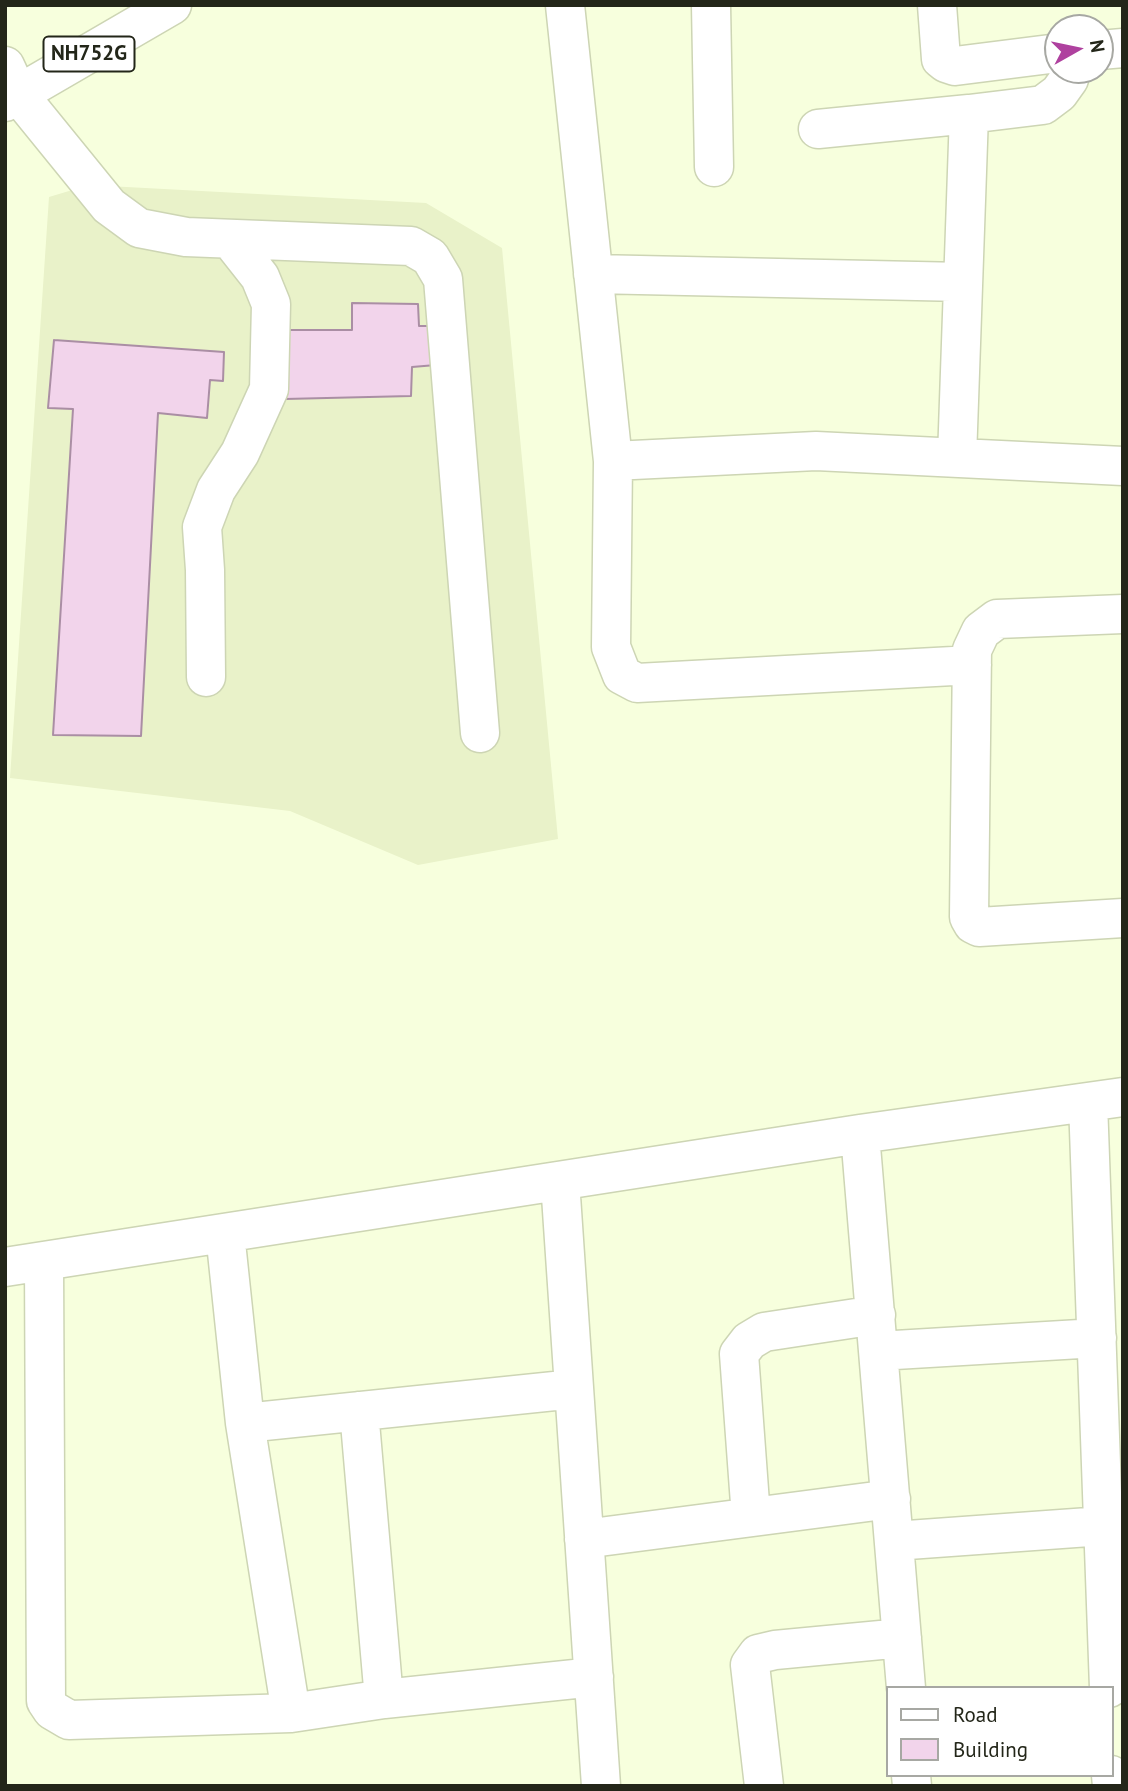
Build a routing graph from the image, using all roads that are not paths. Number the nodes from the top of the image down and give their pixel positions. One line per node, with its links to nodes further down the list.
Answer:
1 (172, 5): 7 (main road, NH752G)
2 (565, 5): 12 (main road)
3 (711, 5): 10 (main road)
4 (937, 5): 5 (main road)
5 (1044, 54)
6 (1065, 84): 8 (main road)
7 (10, 87): 11 (main road)
8 (969, 114): 9 (main road); 13 (main road)
9 (818, 129)
10 (714, 167)
11 (230, 239): 19 (main road); 20 (main road)
12 (593, 274): 13 (main road); 15 (main road)
13 (963, 282): 14 (main road)
14 (957, 458): 15 (main road); 16 (main road)
15 (613, 461): 18 (main road)
16 (1123, 466)
17 (1123, 614): 18 (main road)
18 (972, 665): 21 (main road)
19 (206, 677)
20 (480, 733)
21 (1123, 918)
22 (1106, 1099): 23 (main road); 29 (main road)
23 (860, 1134): 24 (main road); 28 (main road)
24 (560, 1181): 25 (main road); 30 (main road)
25 (225, 1233): 26 (main road); 32 (main road)
26 (44, 1261): 27 (main road); 43 (main road)
27 (5, 1267)
28 (877, 1333): 29 (main road); 33 (main road); 34 (main road)
29 (1097, 1338): 35 (main road)
30 (574, 1389): 31 (main road); 36 (main road)
31 (359, 1411): 32 (main road); 42 (main road)
32 (245, 1423): 43 (main road)
33 (891, 1499): 34 (main road); 37 (main road)
34 (751, 1517): 36 (main road)
35 (1103, 1526): 37 (main road); 41 (main road)
36 (584, 1539): 39 (main road)
37 (894, 1541): 38 (main road)
38 (902, 1638): 40 (main road); 45 (main road)
39 (594, 1677): 42 (main road); 44 (main road)
40 (906, 1686)
41 (1108, 1686)
42 (384, 1699): 43 (main road)
43 (291, 1713)
44 (601, 1786)
45 (764, 1786)

